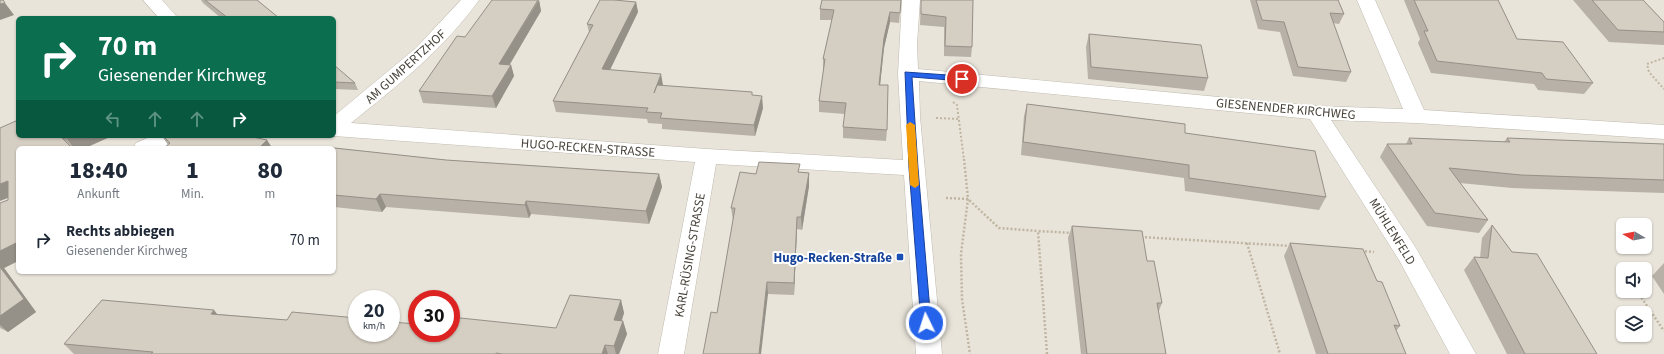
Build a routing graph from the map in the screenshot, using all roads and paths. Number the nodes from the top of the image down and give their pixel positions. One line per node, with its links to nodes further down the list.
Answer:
1 (152, 0): 5 (street)
2 (470, 0): 12 (street, AM GUMPERTZHOF)
3 (911, 0): 7 (street)
4 (1366, 0): 11 (street)
5 (167, 16)
6 (1664, 58): 9 (path)
7 (908, 74): 8 (street, GIESENENDER KIRCHWEG); 18 (street)
8 (930, 76): 10 (street, GIESENENDER KIRCHWEG); 20 (path)
9 (1664, 89)
10 (1316, 113): 11 (street, GIESENENDER KIRCHWEG); 27 (street, MÜHLENFELD)
11 (1416, 116): 14 (street, GIESENENDER KIRCHWEG)
12 (336, 125)
13 (336, 127): 17 (street, HUGO-RECKEN-STRASSE)
14 (1664, 132)
15 (166, 138): 16 (street)
16 (148, 146)
17 (707, 156): 18 (street, HUGO-RECKEN-STRASSE); 30 (street, KARL-RÜSING-STRASSE)
18 (913, 168): 31 (street)
19 (946, 198): 20 (path)
20 (968, 199): 21 (path); 32 (path)
21 (1038, 232): 22 (path); 33 (path)
22 (1077, 234)
23 (1139, 237): 24 (path)
24 (1247, 243): 25 (path); 34 (path)
25 (1293, 246)
26 (1354, 250): 27 (path)
27 (1408, 254): 35 (street, MÜHLENFELD)
28 (1642, 298): 29 (path)
29 (1664, 331)
30 (671, 354)
31 (929, 354)
32 (970, 354)
33 (1047, 354)
34 (1280, 354)
35 (1463, 354)

